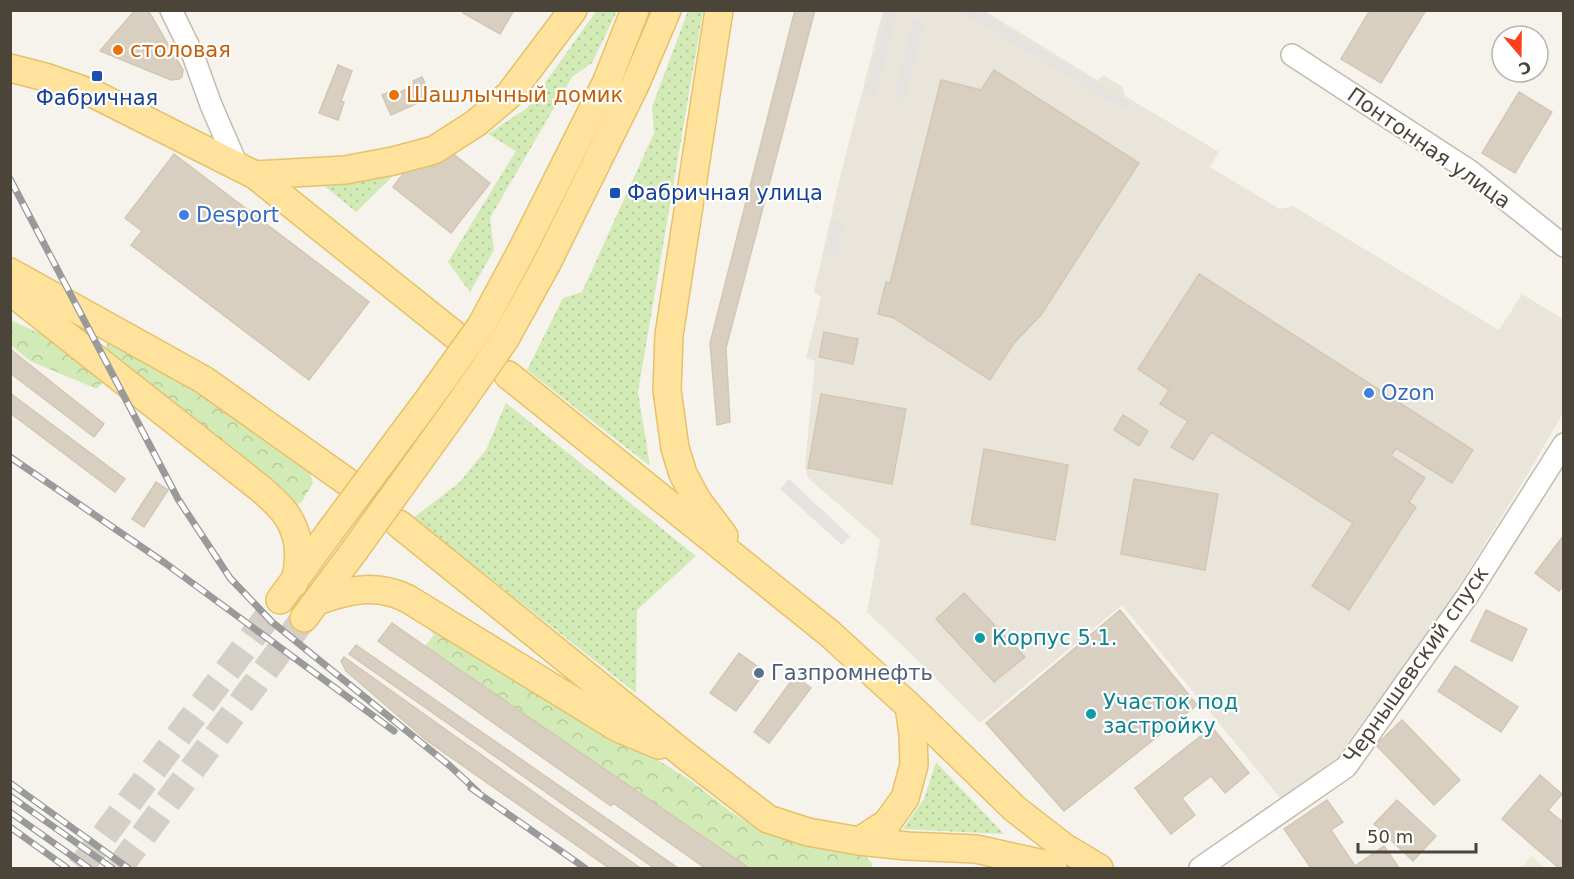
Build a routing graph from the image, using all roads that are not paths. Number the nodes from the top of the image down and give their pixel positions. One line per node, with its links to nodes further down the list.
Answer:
1 (171, 10): 8 (street)
2 (573, 10): 8 (main road)
3 (635, 10): 11 (main road, bridge)
4 (667, 10): 19 (main road, bridge)
5 (719, 10): 17 (main road)
6 (1292, 55): 9 (street, Понтонная улица)
7 (10, 68): 8 (main road)
8 (246, 170): 12 (main road)
9 (1563, 246)
10 (10, 272): 15 (main road)
11 (10, 291)
12 (456, 336)
13 (508, 375): 17 (main road)
14 (1563, 444): 23 (street, Чернышевский спуск)
15 (346, 482)
16 (399, 524): 19 (main road)
17 (746, 566): 18 (main road)
18 (909, 706): 20 (main road); 21 (main road)
19 (686, 756): 20 (main road)
20 (859, 841): 21 (main road)
21 (1055, 860): 22 (main road)
22 (1099, 868)
23 (1200, 868)

